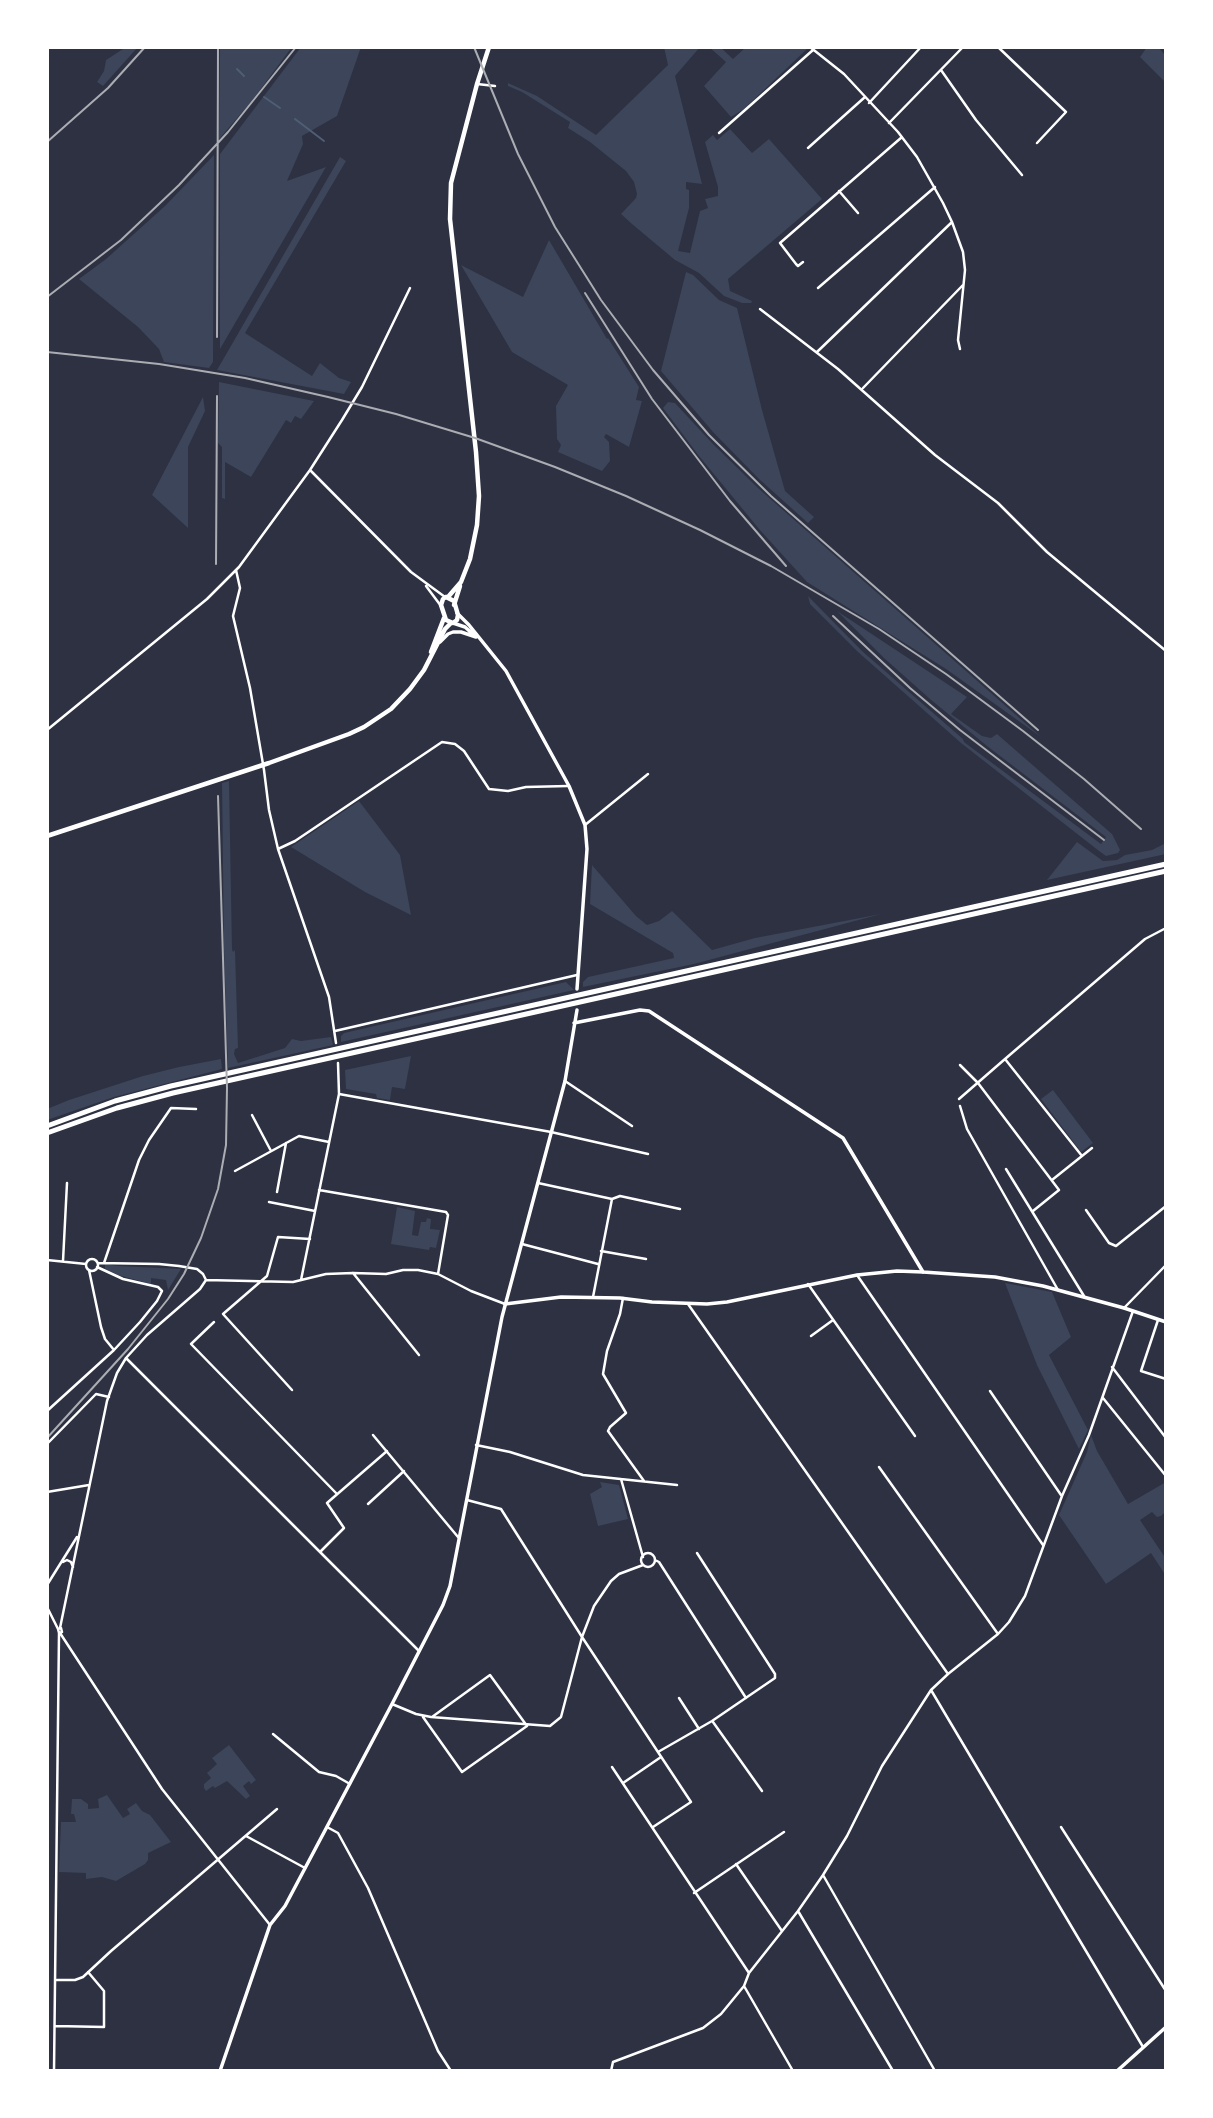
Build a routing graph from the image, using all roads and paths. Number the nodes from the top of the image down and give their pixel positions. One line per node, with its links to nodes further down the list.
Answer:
1 (489, 47): 7 (main road)
2 (920, 47): 10 (street)
3 (963, 47): 6 (street)
4 (998, 47): 14 (street)
5 (811, 49): 9 (street); 12 (street)
6 (941, 70): 11 (street); 16 (street)
7 (477, 85): 8 (street); 31 (main road)
8 (495, 86)
9 (865, 97): 10 (street); 15 (street)
10 (869, 103): 11 (street)
11 (889, 123): 13 (street)
12 (719, 132)
13 (902, 137): 17 (street); 18 (street)
14 (1037, 143)
15 (808, 148)
16 (1022, 175)
17 (935, 187): 20 (street); 24 (street)
18 (839, 191): 19 (street); 21 (street)
19 (858, 212)
20 (953, 222): 22 (street); 27 (street)
21 (803, 262)
22 (963, 285): 26 (street); 28 (street)
23 (411, 288): 29 (street)
24 (818, 288)
25 (760, 309): 27 (street)
26 (960, 349)
27 (817, 352): 28 (street)
28 (862, 388): 42 (street)
29 (310, 470): 30 (street); 32 (street)
30 (236, 570): 44 (street); 49 (street)
31 (461, 582): 33 (main road); 34 (main road)
32 (425, 583): 33 (street); 35 (street)
33 (447, 597): 34 (main road); 35 (main road)
34 (454, 605): 36 (main road)
35 (442, 607): 37 (main road)
36 (457, 613): 38 (main road); 40 (main road)
37 (444, 616): 38 (main road); 43 (main road)
38 (452, 623): 39 (main road); 41 (main road)
39 (476, 637): 40 (main road); 41 (main road)
40 (483, 642): 46 (main road)
41 (437, 646): 43 (main road)
42 (1166, 651)
43 (430, 656): 48 (main road)
44 (47, 730)
45 (648, 774): 47 (street)
46 (569, 786): 47 (main road); 49 (street)
47 (585, 825): 53 (main road)
48 (47, 836)
49 (278, 849): 57 (street)
50 (1166, 864): 62 (highway)
51 (1166, 871): 62 (highway)
52 (1166, 928): 59 (street)
53 (578, 975): 54 (main road); 57 (street)
54 (577, 989)
55 (577, 1010): 56 (main road)
56 (575, 1023): 63 (main road); 106 (main road)
57 (335, 1031): 58 (street)
58 (336, 1043)
59 (1005, 1059): 64 (street); 79 (street)
60 (338, 1063): 65 (street)
61 (960, 1065): 64 (street)
62 (217, 1079): 70 (highway); 73 (highway)
63 (565, 1081): 71 (street); 72 (main road)
64 (978, 1083): 66 (street); 82 (street)
65 (339, 1094): 72 (street); 74 (street)
66 (959, 1099)
67 (960, 1106): 114 (street)
68 (196, 1109): 100 (street)
69 (252, 1115): 77 (street)
70 (47, 1125)
71 (632, 1126)
72 (551, 1132): 78 (street); 84 (main road)
73 (47, 1133)
74 (329, 1142): 75 (street); 85 (street)
75 (286, 1143): 77 (street); 86 (street)
76 (1093, 1148): 79 (street)
77 (271, 1151): 81 (street)
78 (648, 1154)
79 (1082, 1156): 82 (street)
80 (1006, 1169): 93 (street)
81 (235, 1171)
82 (1052, 1180): 93 (street)
83 (67, 1183): 99 (street)
84 (538, 1183): 87 (street); 95 (main road)
85 (319, 1189): 92 (street); 108 (street)
86 (277, 1192)
87 (612, 1199): 90 (street); 96 (street)
88 (269, 1202): 92 (street)
89 (1166, 1206): 91 (street)
90 (680, 1209)
91 (1086, 1210)
92 (315, 1211): 94 (street)
93 (1033, 1211): 115 (street)
94 (310, 1239): 111 (street); 112 (street)
95 (522, 1244): 102 (street); 118 (main road)
96 (601, 1251): 98 (street); 102 (street)
97 (47, 1259): 99 (street)
98 (646, 1259)
99 (63, 1261): 101 (street)
100 (104, 1263): 103 (street); 110 (street)
101 (86, 1264): 103 (street); 105 (street)
102 (598, 1264): 116 (street)
103 (98, 1265): 105 (street); 127 (street)
104 (1166, 1265): 120 (street)
105 (89, 1270): 127 (street)
106 (923, 1272): 109 (main road); 114 (main road)
107 (353, 1273): 108 (street); 111 (street); 128 (street)
108 (438, 1274): 118 (street)
109 (856, 1275): 113 (main road); 157 (street)
110 (206, 1280): 112 (street); 129 (street)
111 (302, 1280): 112 (street)
112 (261, 1282): 132 (street)
113 (808, 1284): 119 (main road); 122 (street)
114 (1058, 1290): 115 (main road)
115 (1084, 1296): 120 (main road)
116 (593, 1297): 117 (main road); 118 (main road)
117 (623, 1298): 119 (main road); 147 (street)
118 (505, 1304): 141 (main road)
119 (688, 1304): 171 (street)
120 (1124, 1308): 121 (main road)
121 (1133, 1311): 123 (main road); 130 (street)
122 (833, 1320): 126 (street); 138 (street)
123 (1158, 1320): 125 (main road); 131 (street)
124 (214, 1322): 151 (street)
125 (1166, 1322)
126 (811, 1336)
127 (114, 1350): 136 (street)
128 (419, 1355)
129 (126, 1358): 134 (street); 158 (street)
130 (1112, 1367): 135 (street); 139 (street)
131 (1166, 1379)
132 (292, 1390)
133 (990, 1391): 152 (street)
134 (109, 1397): 140 (street); 148 (street)
135 (1103, 1398): 145 (street); 152 (street)
136 (47, 1411)
137 (373, 1435): 142 (street)
138 (915, 1436)
139 (1166, 1438)
140 (47, 1444)
141 (476, 1445): 146 (street); 153 (main road)
142 (387, 1451): 144 (street); 151 (street)
143 (879, 1466): 168 (street)
144 (404, 1471): 154 (street); 156 (street)
145 (1166, 1476)
146 (621, 1479): 147 (street); 160 (street)
147 (644, 1481): 149 (street)
148 (89, 1485): 150 (street); 155 (street)
149 (677, 1485)
150 (47, 1492)
151 (336, 1493): 158 (street)
152 (1062, 1496): 157 (street)
153 (467, 1500): 156 (main road); 169 (street)
154 (368, 1504)
155 (79, 1534): 162 (street); 164 (street)
156 (459, 1539): 170 (main road)
157 (1043, 1545): 168 (street)
158 (320, 1552): 170 (street)
159 (697, 1553): 174 (street)
160 (643, 1557): 161 (street); 163 (street)
161 (655, 1560): 163 (street); 174 (street)
162 (61, 1563): 164 (street); 165 (street)
163 (643, 1565): 169 (street)
164 (73, 1567): 167 (street)
165 (47, 1585)
166 (47, 1608): 167 (street)
167 (59, 1631): 194 (street); 204 (street)
168 (998, 1634): 171 (street)
169 (582, 1637): 179 (street); 182 (street)
170 (419, 1651): 175 (main road)
171 (948, 1674): 172 (street)
172 (931, 1690): 197 (street); 209 (street)
173 (679, 1698): 180 (street)
174 (746, 1698): 178 (street)
175 (392, 1704): 176 (street); 186 (main road)
176 (423, 1716): 177 (street); 179 (street)
177 (431, 1717): 179 (street); 179 (street)
178 (712, 1721): 180 (street); 187 (street)
179 (527, 1726)
180 (699, 1729): 182 (street)
181 (273, 1734): 186 (street)
182 (658, 1752): 183 (street)
183 (661, 1757): 185 (street); 190 (street)
184 (612, 1767): 185 (street)
185 (623, 1783): 190 (street)
186 (350, 1784): 189 (main road)
187 (762, 1791)
188 (277, 1809): 193 (street)
189 (327, 1827): 196 (main road); 213 (street)
190 (653, 1827): 198 (street)
191 (1061, 1827): 206 (street)
192 (784, 1832): 195 (street)
193 (246, 1836): 194 (street); 196 (street)
194 (218, 1860): 200 (street); 202 (street)
195 (736, 1864): 198 (street); 201 (street)
196 (305, 1868): 200 (main road)
197 (823, 1875): 199 (street); 217 (street)
198 (694, 1893): 203 (street)
199 (798, 1911): 201 (street); 216 (street)
200 (270, 1925): 212 (main road)
201 (782, 1931): 203 (street)
202 (88, 1972): 204 (street); 207 (street)
203 (749, 1973): 205 (street)
204 (56, 1980): 207 (street)
205 (744, 1986): 214 (street); 215 (street)
206 (1166, 1992)
207 (55, 2026): 211 (street)
208 (1166, 2027): 209 (main road)
209 (1143, 2047): 210 (main road)
210 (1125, 2064): 218 (main road); 219 (street)
211 (54, 2071)
212 (220, 2071)
213 (451, 2071)
214 (611, 2071)
215 (793, 2071)
216 (893, 2071)
217 (935, 2071)
218 (1117, 2071)
219 (1130, 2071)

